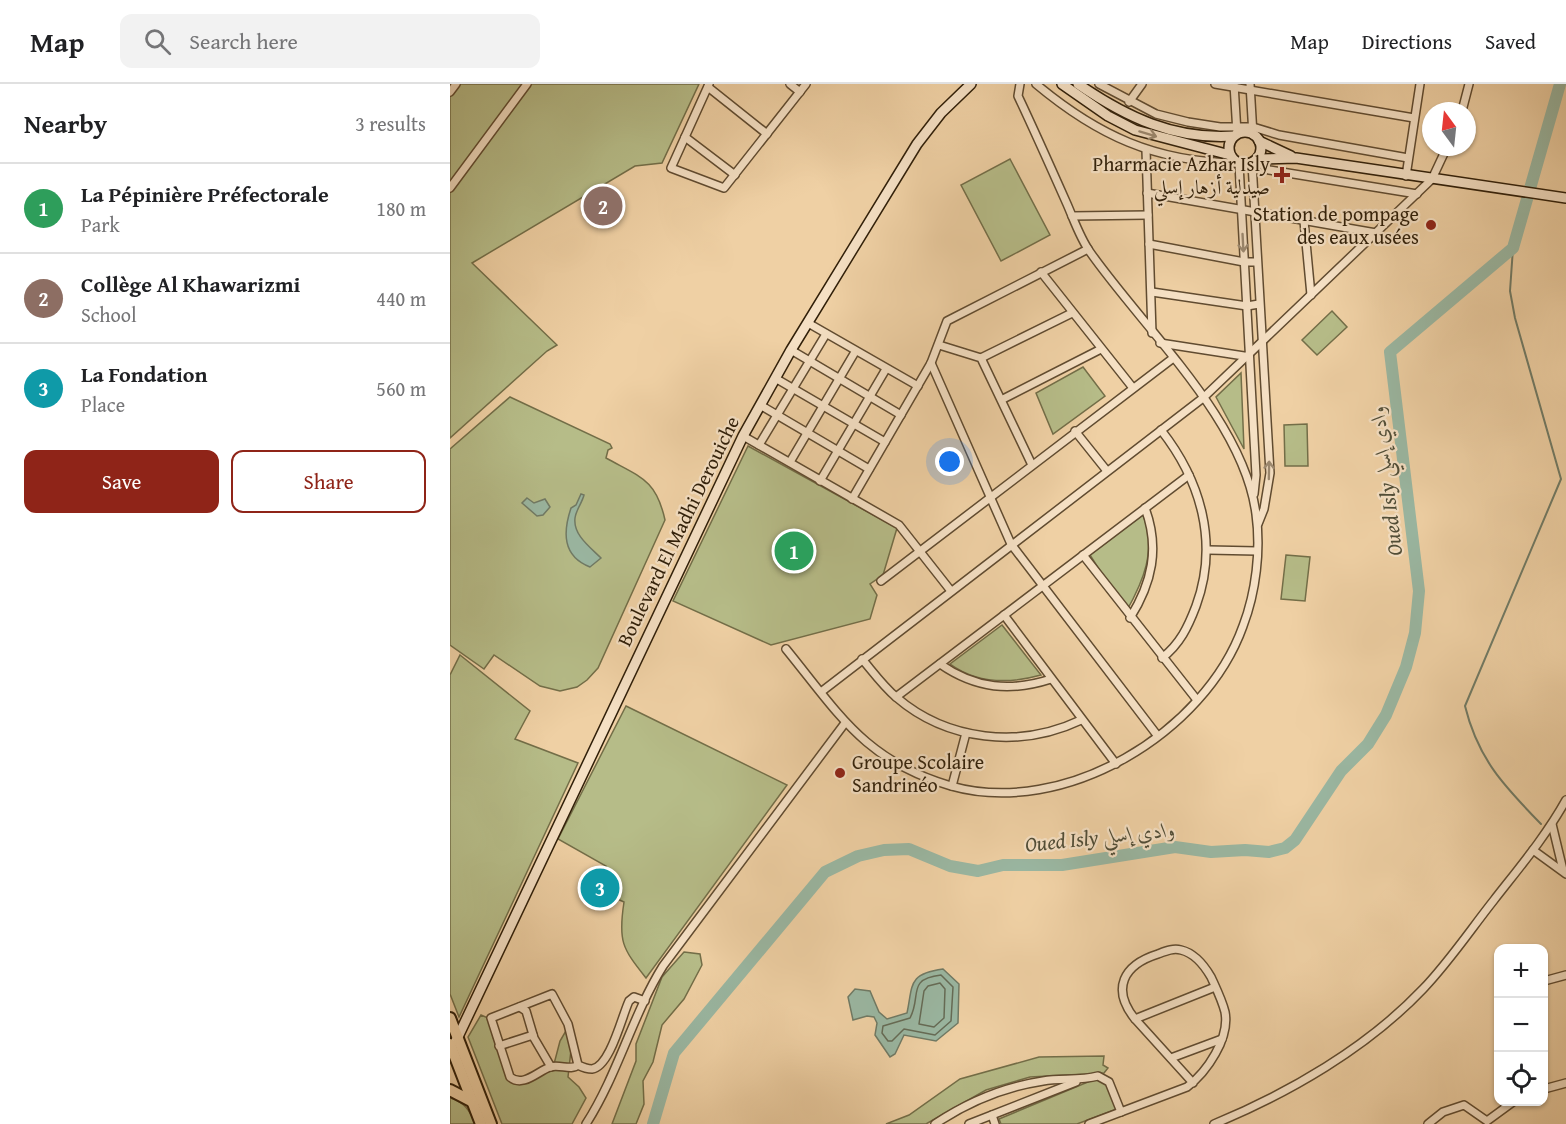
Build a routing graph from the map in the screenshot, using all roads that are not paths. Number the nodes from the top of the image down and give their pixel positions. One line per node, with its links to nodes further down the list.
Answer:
1 (456, 84): 18 (street)
2 (527, 84): 36 (street)
3 (790, 84): 19 (street)
4 (806, 84): 19 (street)
5 (971, 84): 56 (street, Boulevard El Madhi Derouiche)
6 (1020, 84): 43 (street)
7 (1036, 84): 27 (street)
8 (1062, 84): 31 (street, one-way to 31)
9 (1078, 84): 23 (street)
10 (1099, 84): 20 (street)
11 (1142, 84): 20 (street)
12 (1215, 84): 15 (street)
13 (1420, 84): 22 (street)
14 (1469, 84): 21 (street)
15 (1234, 85): 17 (street); 23 (street)
16 (709, 86): 24 (street); 26 (street)
17 (1251, 87): 22 (street); 25 (street)
18 (450, 92)
19 (800, 92): 24 (street)
20 (1129, 102): 23 (street)
21 (1464, 102)
22 (1414, 118): 30 (street)
23 (1236, 131): 25 (street); 31 (street)
24 (767, 134): 33 (street)
25 (1255, 134): 29 (street); 30 (street); 32 (street)
26 (685, 137): 33 (street); 33 (street)
27 (1146, 150): 31 (street); 37 (street)
28 (1443, 156): 35 (street)
29 (1296, 158): 32 (street); 34 (street)
30 (1408, 158): 34 (street)
31 (1235, 160): 32 (street); 40 (street)
32 (1255, 161): 38 (street); 41 (street)
33 (735, 174)
34 (1406, 176): 35 (street)
35 (1432, 179): 38 (street); 39 (street)
36 (450, 188)
37 (1147, 194): 40 (street); 42 (street)
38 (1417, 194): 45 (street)
39 (1566, 198)
40 (1241, 210): 41 (street); 48 (street, one-way to 48)
41 (1254, 212): 44 (street); 49 (street)
42 (1148, 215): 43 (street); 46 (street)
43 (1072, 216): 47 (street)
44 (1305, 221): 45 (street); 52 (street)
45 (1376, 232): 52 (street)
46 (1149, 244): 48 (street); 51 (street)
47 (1088, 249): 50 (street); 57 (street)
48 (1244, 262): 49 (street); 54 (street)
49 (1256, 262): 53 (street)
50 (1041, 272): 55 (street); 61 (street)
51 (1152, 292): 54 (street); 57 (street)
52 (1311, 295): 59 (street)
53 (1259, 304): 54 (street); 59 (street)
54 (1247, 306): 65 (street)
55 (1072, 313): 62 (street); 66 (street)
56 (808, 323): 58 (street); 63 (street, Boulevard El Madhi Derouiche)
57 (1152, 333): 60 (street)
58 (826, 334): 64 (street); 68 (street)
59 (1263, 341): 65 (street); 101 (street, one-way to 59)
60 (1160, 343): 65 (street); 67 (street)
61 (939, 345): 66 (street); 69 (street)
62 (1101, 349): 75 (street); 78 (street)
63 (791, 350): 68 (street); 71 (street, Boulevard El Madhi Derouiche)
64 (855, 352): 70 (street); 72 (street)
65 (1247, 354): 77 (street); 99 (street)
66 (981, 358): 78 (street)
67 (1172, 359): 75 (street); 77 (street)
68 (809, 361): 72 (street); 74 (street)
69 (931, 363): 73 (street); 97 (street)
70 (886, 369): 73 (street); 76 (street)
71 (775, 378): 74 (street); 79 (street, Boulevard El Madhi Derouiche)
72 (840, 380): 76 (street); 80 (street)
73 (918, 387): 82 (street)
74 (794, 388): 80 (street); 81 (street)
75 (1133, 388): 85 (street)
76 (869, 397): 82 (street); 83 (street)
77 (1203, 398): 84 (street); 99 (street)
78 (1003, 399): 92 (street)
79 (760, 405): 81 (street); 87 (street, Boulevard El Madhi Derouiche)
80 (824, 407): 83 (street); 86 (street)
81 (778, 415): 86 (street); 89 (street)
82 (901, 415): 88 (street)
83 (854, 423): 88 (street); 90 (street)
84 (1161, 430): 94 (street); 95 (street)
85 (1076, 431): 92 (street); 94 (street)
86 (808, 433): 90 (street); 91 (street)
87 (743, 436): 89 (street); 136 (street, Boulevard El Madhi Derouiche)
88 (885, 442): 93 (street)
89 (759, 445): 91 (street)
90 (838, 450): 93 (street); 96 (street)
91 (790, 462): 96 (street)
92 (1032, 465): 97 (street)
93 (869, 469): 98 (street)
94 (1107, 471): 102 (street)
95 (1189, 475): 100 (street); 103 (street)
96 (820, 481): 98 (street)
97 (992, 496): 102 (street); 104 (street)
98 (852, 499): 104 (street)
99 (1254, 500): 101 (street)
100 (1145, 508): 106 (street); 111 (street)
101 (1257, 527): 105 (street)
102 (1011, 544): 108 (street); 109 (street)
103 (1208, 550): 105 (street); 113 (street)
104 (921, 551): 107 (street); 109 (street)
105 (1257, 551): 119 (street)
106 (1083, 555): 108 (street); 111 (street)
107 (881, 581)
108 (1043, 586): 110 (street); 123 (street)
109 (951, 591): 114 (street)
110 (1005, 615): 115 (street); 116 (street)
111 (1130, 618): 113 (street)
112 (786, 649): 117 (street)
113 (1162, 658): 119 (street)
114 (862, 659): 117 (street); 118 (street)
115 (940, 664): 116 (street); 118 (street)
116 (1052, 679): 120 (street)
117 (821, 692): 121 (street)
118 (896, 697): 122 (street)
119 (1197, 700): 123 (street)
120 (1081, 720): 122 (street); 124 (street)
121 (845, 723): 125 (street); 133 (street)
122 (966, 733): 125 (street)
123 (1158, 735): 124 (street)
124 (1116, 764): 125 (street)
125 (952, 786)
126 (1566, 800): 127 (street)
127 (1552, 824): 128 (street); 129 (street)
128 (1533, 850): 129 (street); 162 (street)
129 (1564, 872)
130 (1566, 975): 131 (street)
131 (1548, 980)
132 (1215, 987): 135 (street); 135 (street); 139 (street)
133 (645, 1001): 143 (street); 157 (street)
134 (520, 1007): 138 (street); 141 (street); 143 (street)
135 (1135, 1019): 142 (street)
136 (465, 1023): 137 (street); 140 (street, Boulevard El Madhi Derouiche)
137 (451, 1025): 140 (main road)
138 (533, 1035): 141 (street); 144 (street)
139 (1222, 1039): 142 (street); 146 (street)
140 (452, 1045): 150 (main road); 156 (main road)
141 (499, 1046): 144 (street)
142 (1171, 1058): 146 (street)
143 (578, 1065): 144 (street)
144 (551, 1067)
145 (1080, 1081): 152 (street); 153 (street); 158 (street)
146 (1193, 1083): 152 (street)
147 (1566, 1083): 148 (street)
148 (1548, 1088)
149 (450, 1090): 150 (main road)
150 (473, 1102): 155 (main road)
151 (1507, 1106): 154 (street)
152 (1121, 1112): 161 (street)
153 (992, 1115): 159 (street); 160 (street)
154 (1486, 1123): 163 (street)
155 (481, 1124)
156 (491, 1124)
157 (586, 1124)
158 (935, 1124)
159 (969, 1124)
160 (995, 1124)
161 (1089, 1124)
162 (1214, 1124)
163 (1428, 1124)

